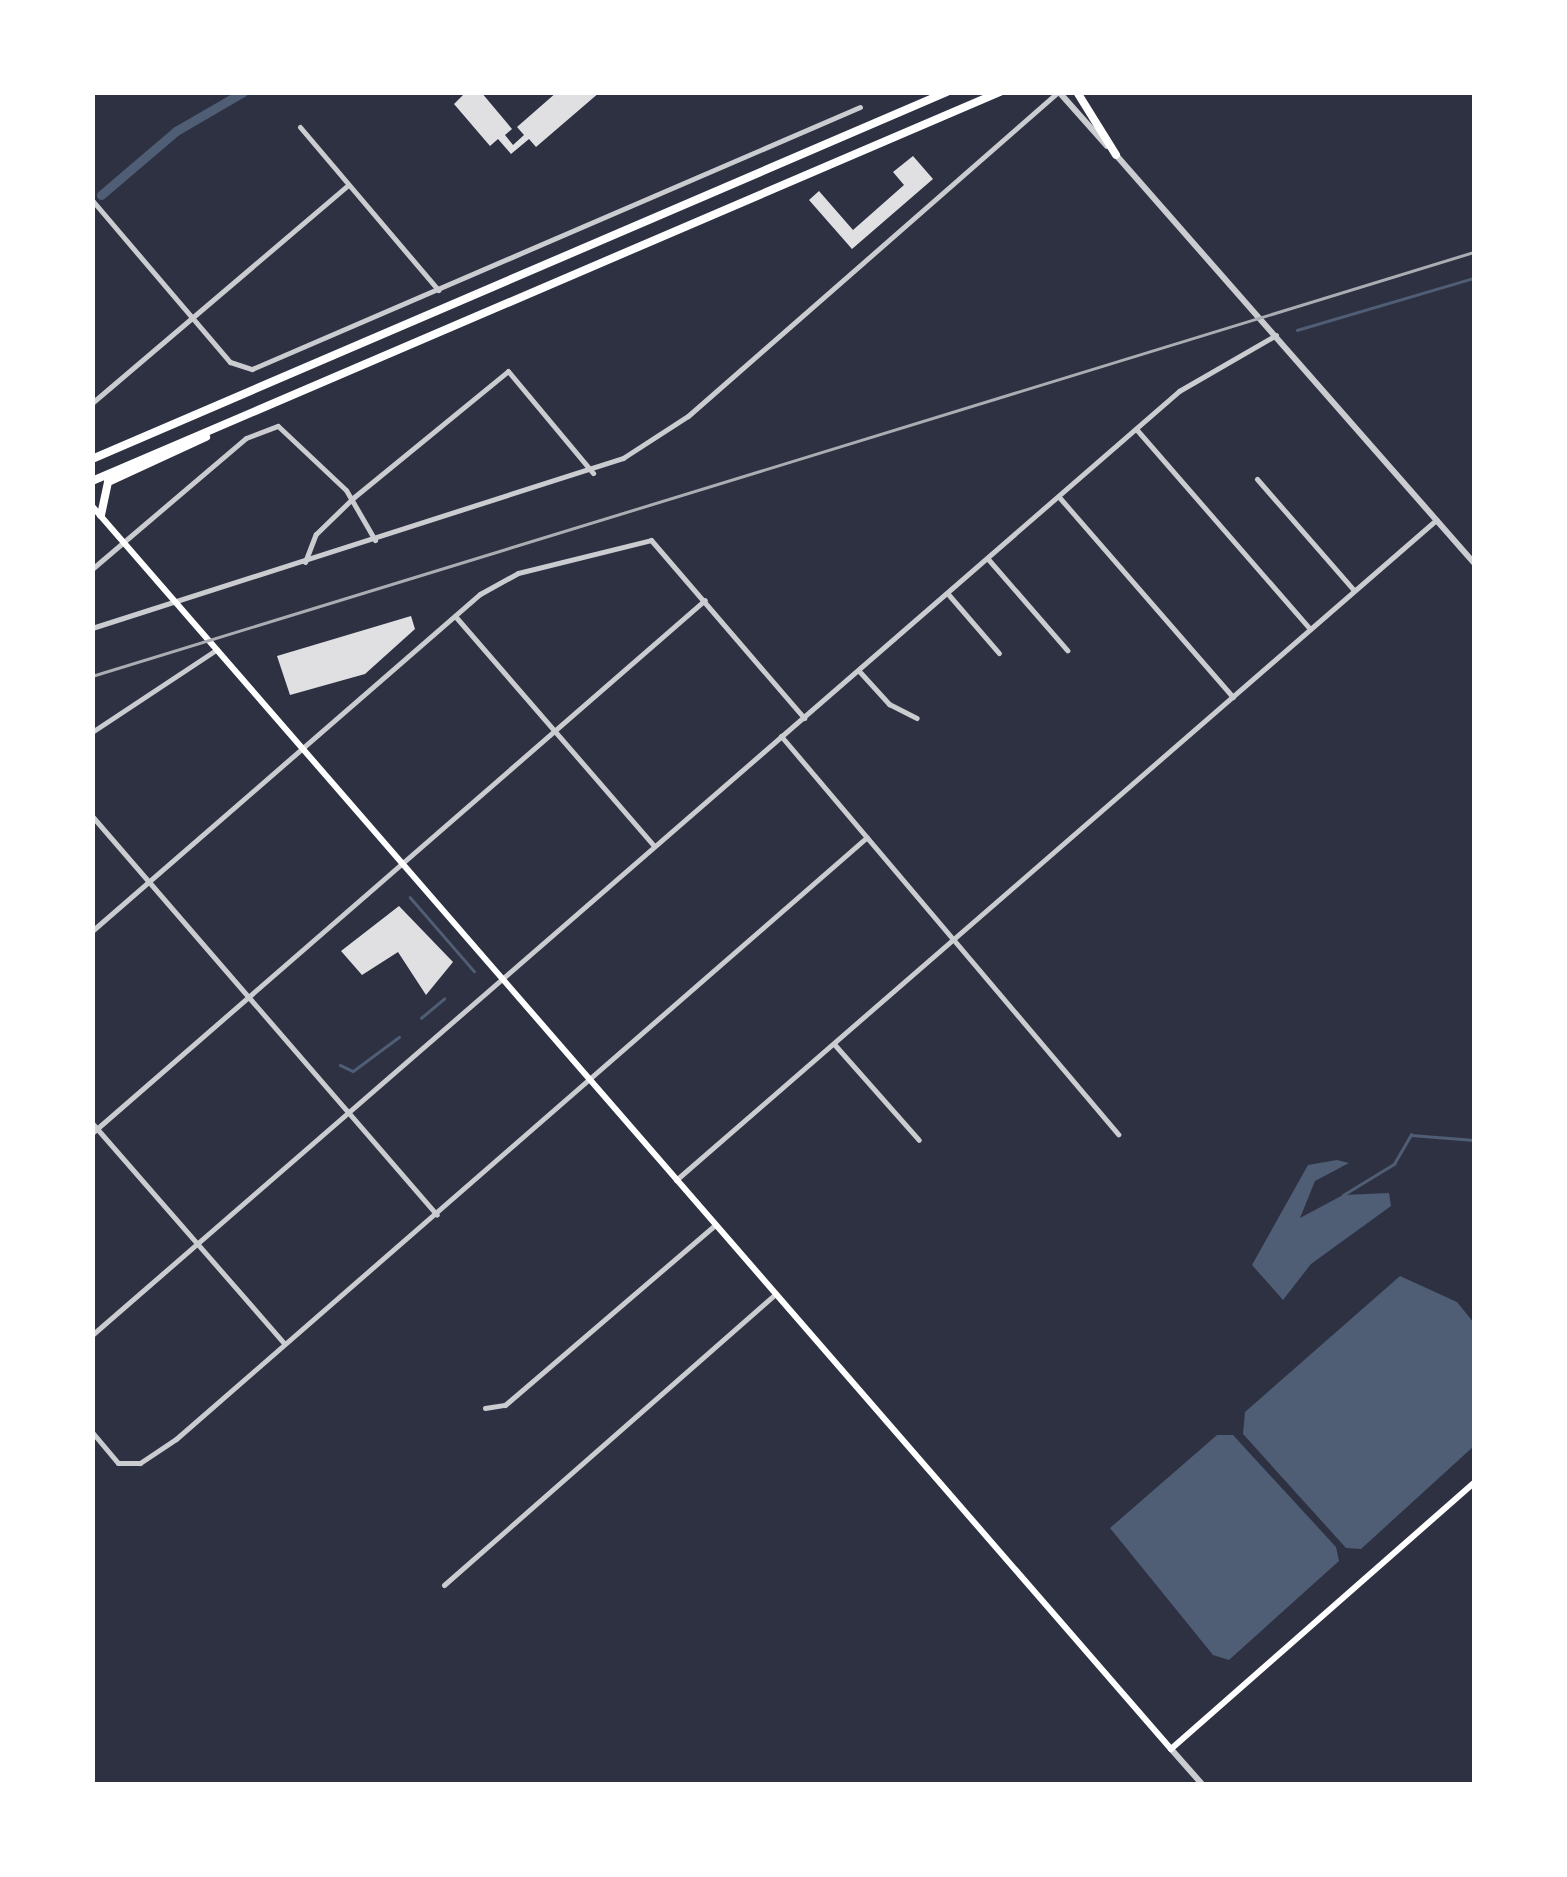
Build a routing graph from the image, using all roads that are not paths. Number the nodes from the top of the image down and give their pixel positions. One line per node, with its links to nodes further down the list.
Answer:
1 (948, 92): 17 (highway)
2 (1000, 92): 15 (highway)
3 (1059, 92): 7 (street); 18 (street)
4 (1076, 92): 7 (highway)
5 (860, 107): 11 (street)
6 (300, 127): 8 (street)
7 (1116, 156): 13 (street)
8 (347, 186): 11 (street); 12 (street)
9 (92, 200): 10 (street)
10 (96, 210): 12 (street)
11 (438, 290): 12 (street)
12 (194, 318): 14 (street)
13 (1276, 335): 16 (street); 25 (street)
14 (92, 402)
15 (219, 428): 20 (highway); 24 (highway)
16 (1136, 429): 22 (street); 38 (street)
17 (92, 459)
18 (593, 472): 21 (street); 26 (street)
19 (1257, 479): 32 (street)
20 (92, 481)
21 (353, 498): 26 (street); 27 (street); 29 (street)
22 (1058, 498): 28 (street); 43 (street)
23 (92, 506): 24 (main road)
24 (101, 516): 27 (main road)
25 (1436, 520): 30 (street); 32 (street)
26 (375, 540): 29 (street)
27 (124, 541): 31 (street); 35 (main road)
28 (988, 559): 33 (street); 40 (street)
29 (305, 562): 35 (street)
30 (1474, 563)
31 (92, 569)
32 (1353, 589): 38 (street)
33 (948, 594): 41 (street); 42 (street)
34 (706, 600): 36 (street); 44 (street); 46 (street)
35 (174, 602): 37 (street); 39 (main road)
36 (455, 616): 46 (street); 49 (street)
37 (92, 628)
38 (1309, 628): 43 (street)
39 (216, 650): 47 (street); 49 (main road)
40 (1067, 650)
41 (999, 653)
42 (859, 671): 44 (street); 45 (street)
43 (1233, 697): 56 (street)
44 (804, 718): 48 (street)
45 (917, 718)
46 (555, 730): 52 (street); 53 (street)
47 (92, 732)
48 (781, 736): 51 (street); 52 (street)
49 (302, 749): 53 (main road); 54 (street)
50 (92, 816): 54 (street)
51 (868, 837): 56 (street); 60 (street)
52 (654, 846): 57 (street)
53 (402, 863): 57 (main road); 58 (street)
54 (149, 881): 55 (street); 58 (street)
55 (92, 931)
56 (955, 939): 59 (street); 63 (street)
57 (502, 978): 60 (main road); 61 (street)
58 (248, 996): 61 (street); 62 (street)
59 (834, 1044): 64 (street); 65 (street)
60 (589, 1078): 65 (main road); 66 (street)
61 (348, 1112): 66 (street); 68 (street)
62 (94, 1128): 68 (street)
63 (1118, 1134)
64 (919, 1140)
65 (676, 1181): 67 (main road)
66 (437, 1215): 71 (street)
67 (714, 1225): 69 (main road); 72 (street)
68 (198, 1243): 70 (street); 71 (street)
69 (774, 1295): 75 (street); 76 (main road)
70 (92, 1335)
71 (284, 1343): 73 (street)
72 (485, 1408)
73 (92, 1432)
74 (1474, 1483): 76 (main road)
75 (444, 1585)
76 (1171, 1749): 77 (street)
77 (1202, 1784)

